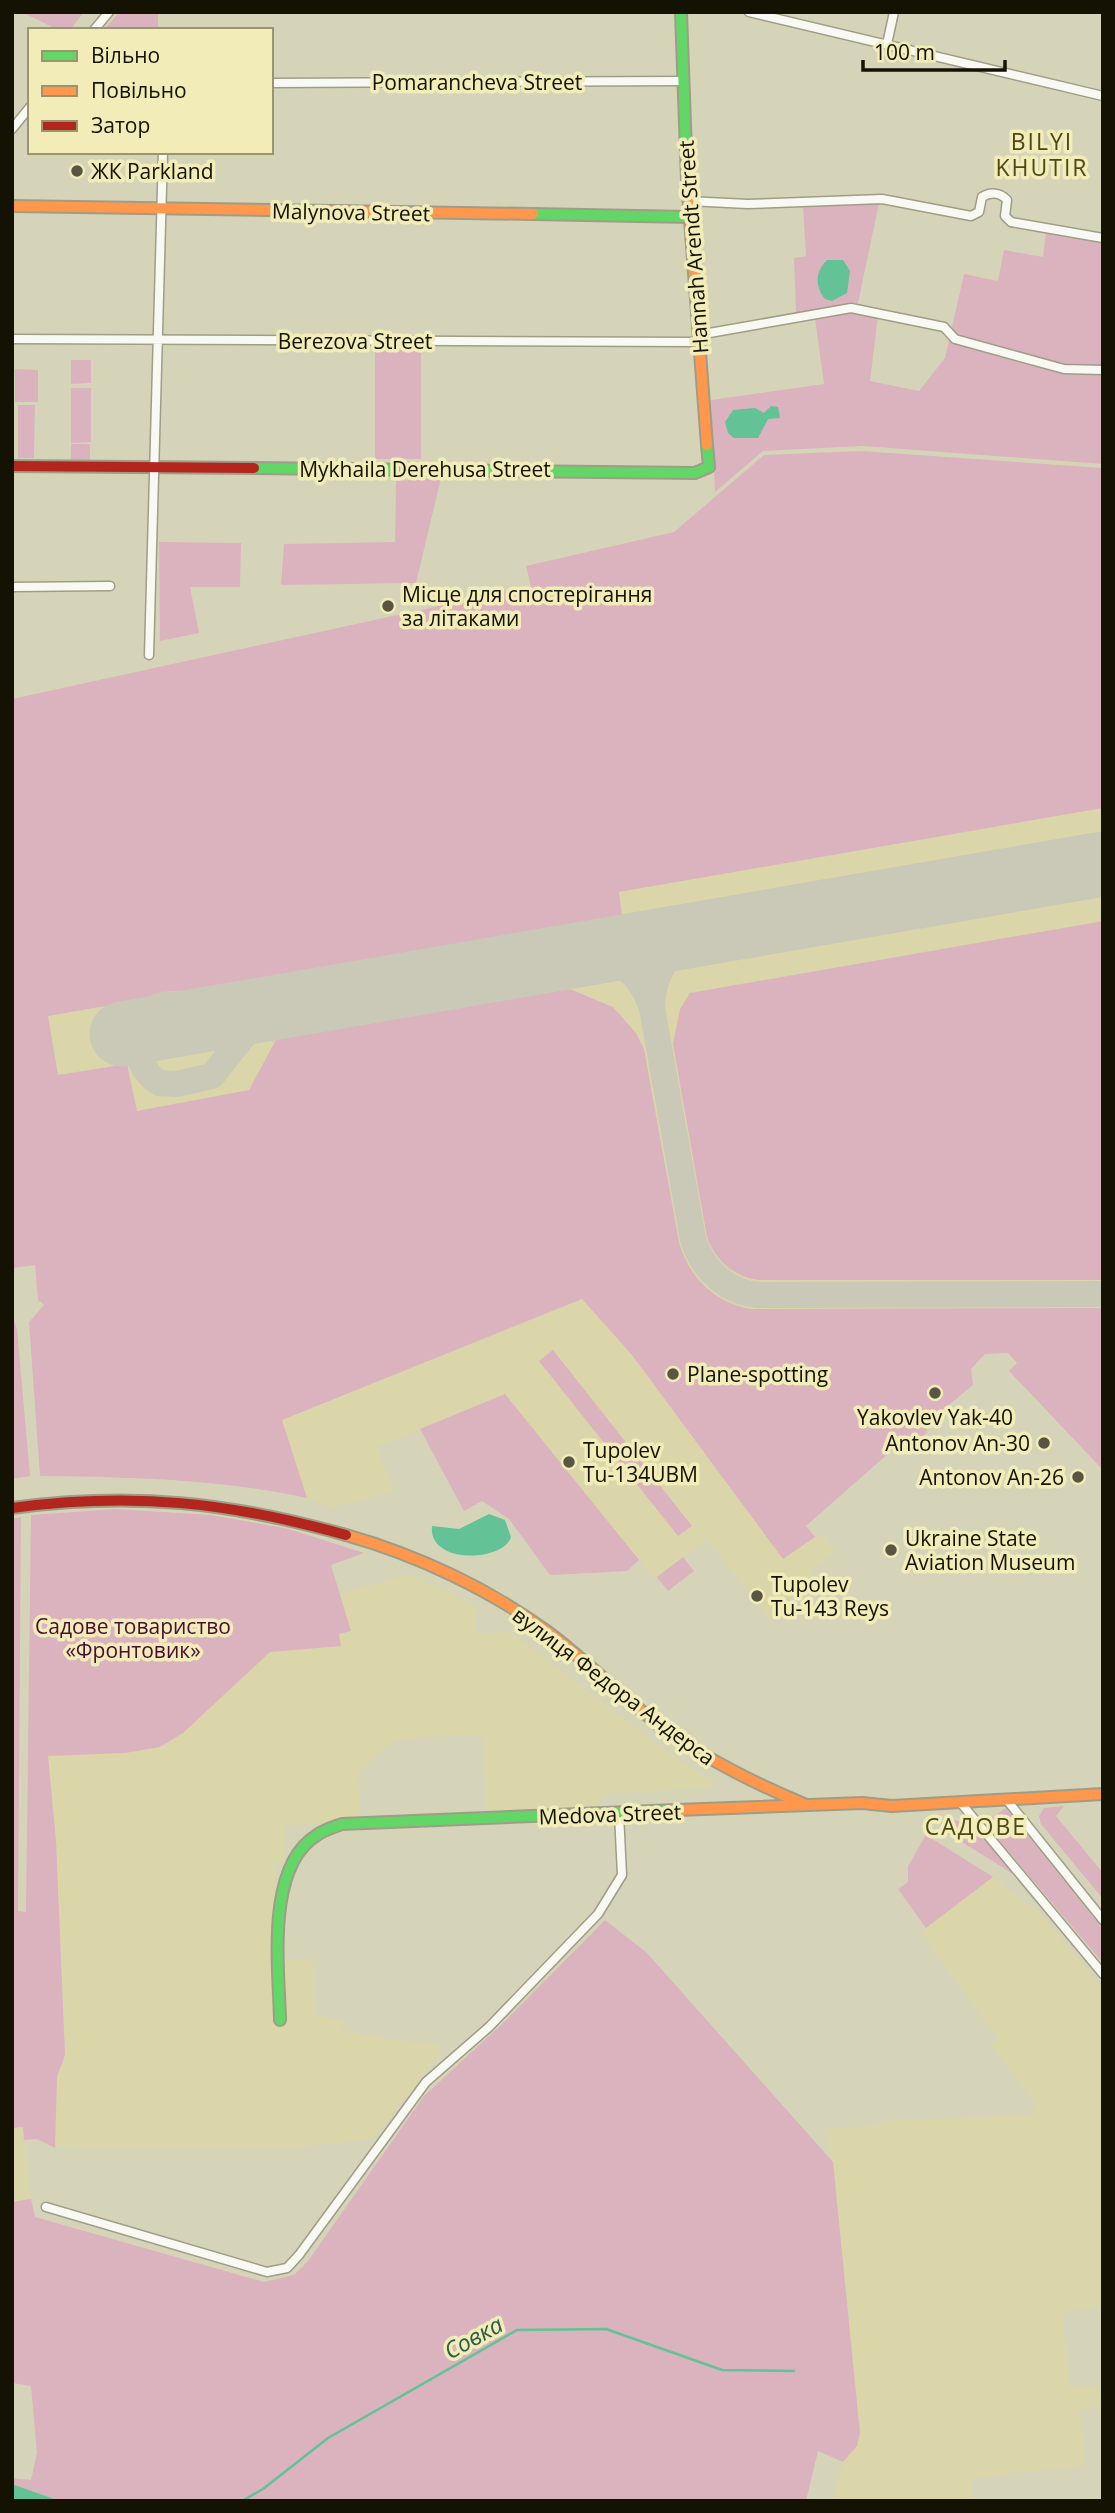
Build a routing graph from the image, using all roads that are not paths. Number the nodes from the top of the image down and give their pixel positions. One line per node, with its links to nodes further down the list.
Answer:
1 (109, 12): 5 (street)
2 (681, 12): 7 (street, Hannah Arendt Street)
3 (749, 12): 6 (street)
4 (894, 12): 6 (street)
5 (96, 28)
6 (887, 44): 9 (street)
7 (683, 81): 8 (street, Pomarancheva Street); 13 (street, Hannah Arendt Street)
8 (273, 83)
9 (1103, 96)
10 (28, 109): 11 (street)
11 (12, 129)
12 (163, 154): 15 (street)
13 (688, 201): 16 (street, Hannah Arendt Street); 17 (street)
14 (12, 206): 15 (street, Malynova Street)
15 (163, 209): 16 (street, Malynova Street); 20 (street)
16 (690, 217): 18 (street, Hannah Arendt Street)
17 (1103, 238)
18 (698, 338): 20 (street, Berezova Street); 21 (street, Berezova Street); 24 (street, Hannah Arendt Street)
19 (12, 339): 20 (street, Berezova Street)
20 (157, 340): 23 (street)
21 (1103, 370)
22 (12, 466): 23 (street, Mykhaila Derehusa Street)
23 (155, 467): 24 (street, Mykhaila Derehusa Street); 27 (street)
24 (695, 473)
25 (110, 586): 26 (street)
26 (12, 587)
27 (149, 655)
28 (12, 1508): 32 (street, вулиця Федора Андерса)
29 (1103, 1794): 30 (street, Medova Street)
30 (1006, 1799): 31 (street, Medova Street); 34 (street)
31 (960, 1802): 32 (street, Medova Street); 35 (street)
32 (806, 1805): 33 (street, Medova Street)
33 (620, 1814): 36 (street, Medova Street); 37 (street)
34 (1103, 1920)
35 (1103, 1974)
36 (280, 2020)
37 (46, 2207)

